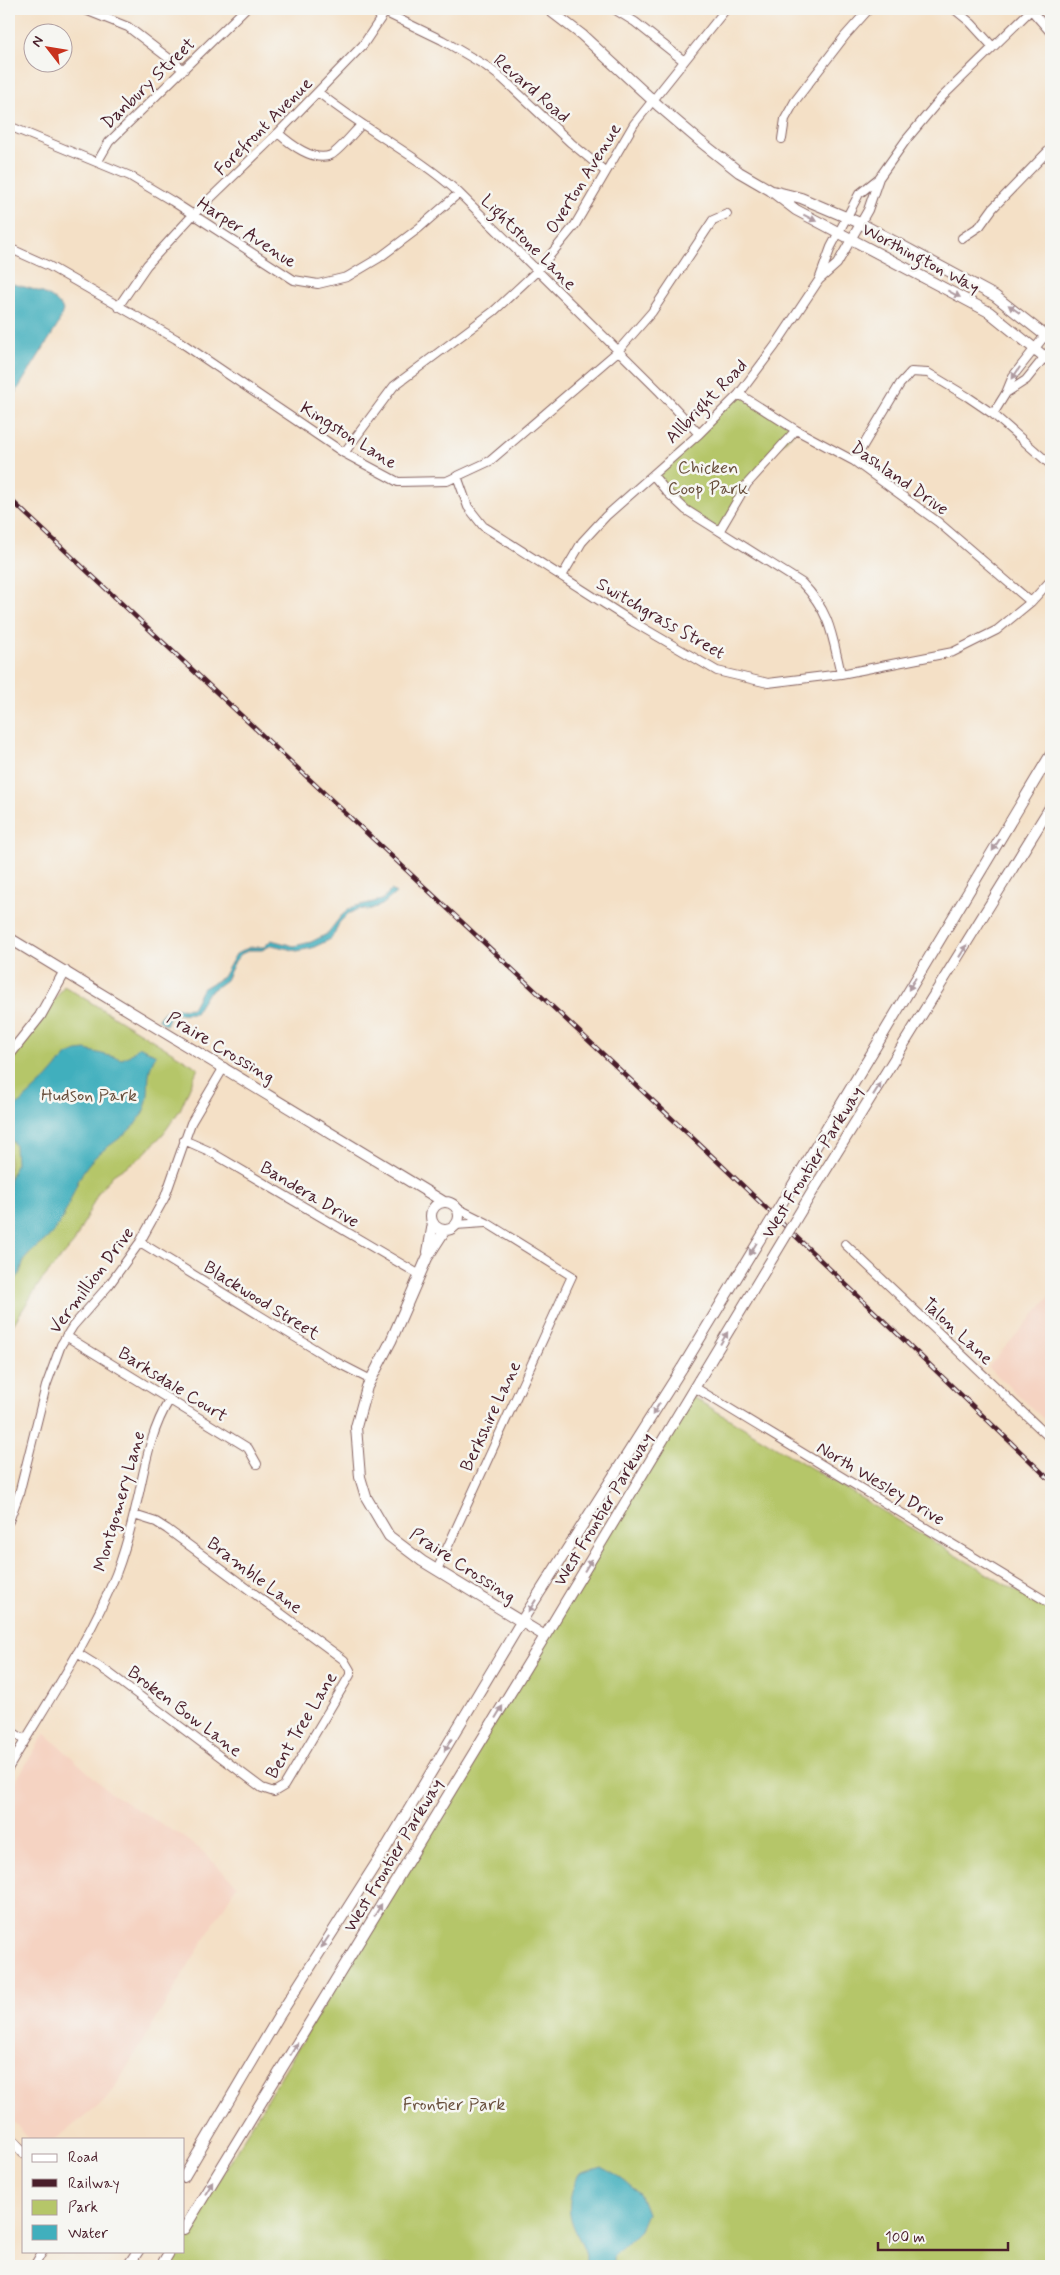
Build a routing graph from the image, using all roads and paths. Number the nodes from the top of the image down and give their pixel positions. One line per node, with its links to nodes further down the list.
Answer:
1 (83, 9): 13 (street)
2 (244, 9): 13 (street, Danbury Street)
3 (548, 9): 15 (street, Worthington Way)
4 (614, 9): 12 (street)
5 (726, 9): 12 (street, Overton Avenue)
6 (869, 9): 19 (street)
7 (954, 9): 11 (street)
8 (1031, 9): 10 (street); 11 (street, Allbright Road)
9 (384, 10): 14 (street, Forefront Avenue); 22 (street, Revard Road)
10 (1051, 33)
11 (993, 47): 23 (street, Allbright Road)
12 (684, 61): 15 (street, Overton Avenue)
13 (184, 70): 21 (street, Danbury Street)
14 (318, 92): 16 (street, Lightstone Lane); 18 (street, Forefront Avenue)
15 (652, 100): 22 (street, Overton Avenue); 24 (street, Worthington Way)
16 (362, 124): 18 (street); 25 (street, Lightstone Lane)
17 (9, 126): 21 (street, Harper Avenue)
18 (278, 133): 27 (street, Forefront Avenue)
19 (782, 139)
20 (1051, 148): 31 (street)
21 (98, 161): 27 (street, Harper Avenue)
22 (606, 172): 34 (street, Overton Avenue)
23 (879, 178): 28 (street, Allbright Road); 29 (street, Allbright Road)
24 (770, 190): 28 (street, Worthington Way); 30 (street, Worthington Way, one-way to 30)
25 (459, 193): 27 (street, Harper Avenue); 34 (street, Lightstone Lane)
26 (727, 214): 39 (street, Kingston Lane)
27 (193, 215): 36 (street, Forefront Avenue)
28 (847, 217): 29 (street, Worthington Way); 30 (street, Allbright Road)
29 (860, 223): 32 (street, Allbright Road); 37 (street, Worthington Way, one-way to 29)
30 (839, 232): 32 (street, Worthington Way); 35 (street, Allbright Road)
31 (962, 238)
32 (851, 239): 35 (street, Allbright Road); 38 (street, Worthington Way, one-way to 38)
33 (9, 248): 36 (street, Kingston Lane)
34 (537, 271): 39 (street, Lightstone Lane); 46 (street, Overton Avenue)
35 (819, 280): 42 (street, Allbright Road)
36 (118, 307): 46 (street, Kingston Lane)
37 (1049, 334): 38 (street)
38 (1034, 348): 40 (street, Worthington Way); 41 (street, one-way to 41)
39 (617, 352): 45 (street, Lightstone Lane); 50 (street, Kingston Lane)
40 (1049, 356): 41 (street)
41 (1006, 393): 43 (street)
42 (739, 394): 44 (street, Dashland Drive); 45 (street, Allbright Road)
43 (993, 414): 47 (street); 48 (street)
44 (796, 430): 47 (street, Dashland Drive); 51 (street)
45 (699, 434): 49 (street, Allbright Road)
46 (344, 452): 50 (street, Kingston Lane)
47 (854, 461): 54 (street, Dashland Drive)
48 (1051, 465)
49 (653, 475): 51 (street); 52 (street, Allbright Road)
50 (457, 476): 52 (street, Switchgrass Street)
51 (720, 530): 55 (street)
52 (562, 576): 55 (street, Switchgrass Street)
53 (1051, 580): 54 (street, Switchgrass Street)
54 (1031, 602): 55 (street, Switchgrass Street)
55 (841, 674)
56 (1051, 754): 85 (street, West Frontier Parkway, one-way to 85, bridge)
57 (1051, 806): 77 (street, West Frontier Parkway, one-way to 57, bridge)
58 (9, 938): 59 (street, Praire Crossing)
59 (65, 971): 60 (street); 61 (street, Praire Crossing)
60 (11, 1049)
61 (224, 1067): 62 (street, Vermillion Drive); 63 (street, Praire Crossing)
62 (184, 1140): 71 (street, Vermillion Drive); 74 (street, Bandera Drive)
63 (415, 1185): 64 (street, Praire Crossing); 66 (street, Praire Crossing)
64 (444, 1202): 65 (street); 66 (street)
65 (457, 1208): 68 (street); 69 (street)
66 (433, 1209): 67 (street)
67 (433, 1223): 70 (street); 73 (street, Praire Crossing)
68 (487, 1223): 69 (street); 83 (street, Berkshire Lane)
69 (455, 1225): 70 (street)
70 (444, 1230): 73 (street, Praire Crossing)
71 (140, 1242): 75 (street, Vermillion Drive); 76 (street, Blackwood Street)
72 (845, 1244): 79 (street, Talon Lane)
73 (427, 1258): 74 (street, Praire Crossing)
74 (420, 1275): 76 (street, Praire Crossing)
75 (66, 1336): 78 (street, Barksdale Court); 82 (street, Vermillion Drive)
76 (371, 1380): 83 (street, Praire Crossing)
77 (696, 1383): 84 (street, North Wesley Drive); 86 (street, West Frontier Parkway, one-way to 77)
78 (170, 1399): 80 (street, Barksdale Court); 81 (street, Montgomery Lane)
79 (1051, 1439)
80 (257, 1464)
81 (134, 1515): 87 (street, Montgomery Lane); 88 (street, Bramble Lane)
82 (9, 1521)
83 (436, 1570): 85 (street, Praire Crossing)
84 (1051, 1604)
85 (521, 1622): 86 (street, Praire Crossing); 95 (street, West Frontier Parkway, one-way to 95)
86 (545, 1636): 96 (street, West Frontier Parkway, one-way to 86)
87 (77, 1653): 90 (street, Montgomery Lane); 92 (street, Broken Bow Lane)
88 (350, 1670): 92 (street, Bent Tree Lane)
89 (9, 1730): 90 (street)
90 (25, 1740): 91 (street, Montgomery Lane)
91 (9, 1767)
92 (274, 1792)
93 (9, 2137): 94 (street)
94 (22, 2151)
95 (185, 2175)
96 (185, 2227)
97 (42, 2252): 100 (street)
98 (137, 2252): 101 (street)
99 (169, 2252): 102 (street)
100 (34, 2266)
101 (128, 2266)
102 (161, 2266)

